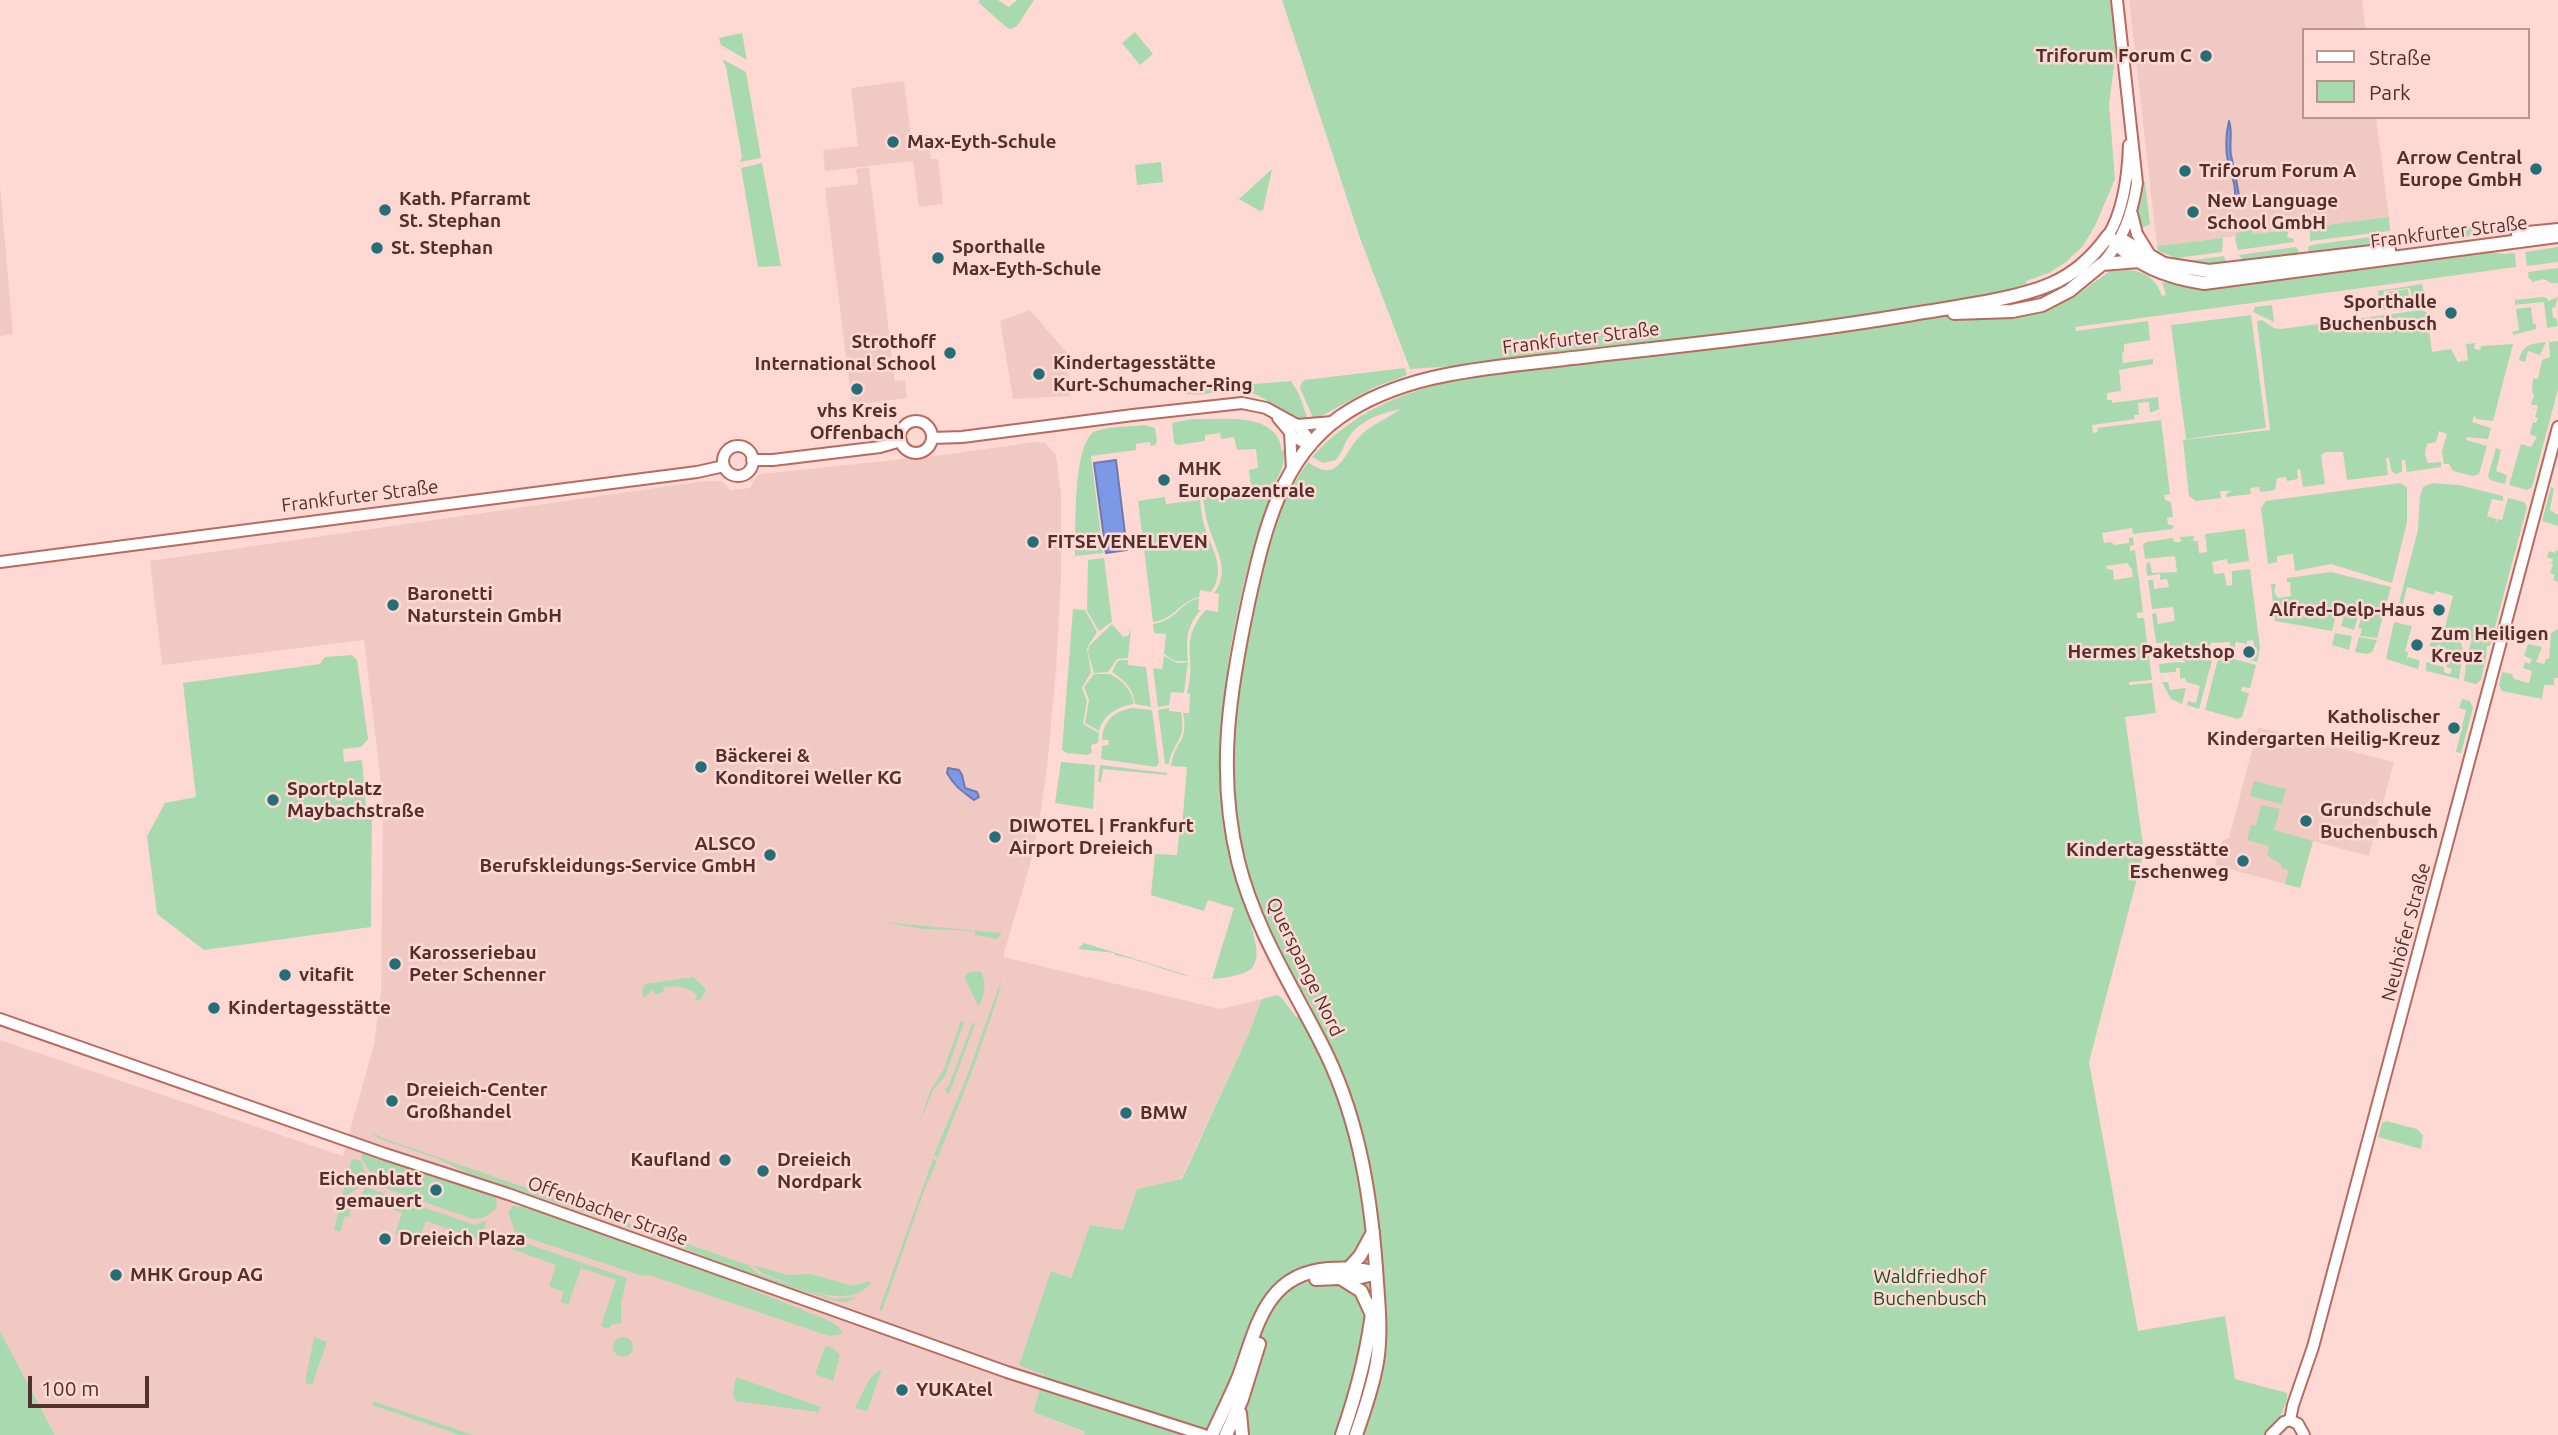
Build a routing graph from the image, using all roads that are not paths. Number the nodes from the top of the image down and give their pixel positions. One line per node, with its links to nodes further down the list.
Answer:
1 (2117, 0): 2 (street)
2 (2131, 118): 3 (street); 6 (street)
3 (2132, 214): 6 (street); 7 (street)
4 (2558, 229): 7 (main road, Frankfurter Straße)
5 (2558, 236): 7 (main road, Frankfurter Straße)
6 (2115, 240): 7 (main road, Frankfurter Straße); 8 (street); 9 (main road, Frankfurter Straße)
7 (2146, 260): 8 (main road)
8 (2102, 264): 9 (main road, Frankfurter Straße)
9 (1877, 320): 10 (main road, Frankfurter Straße)
10 (1333, 422): 12 (street); 15 (main road, Frankfurter Straße)
11 (2558, 427): 27 (street, Neuhöfer Straße)
12 (1293, 428): 13 (street); 15 (street); 18 (street)
13 (932, 438): 14 (street); 14 (street)
14 (901, 441): 16 (street)
15 (1310, 446): 18 (main road, Querspange Nord)
16 (752, 460): 17 (street); 17 (street)
17 (723, 466): 19 (street, Frankfurter Straße)
18 (1292, 471): 21 (main road, Querspange Nord)
19 (0, 562)
20 (0, 1019): 28 (street, Offenbacher Straße)
21 (1373, 1232): 22 (main road); 23 (main road, Querspange Nord)
22 (1349, 1268): 23 (main road); 29 (main road)
23 (1376, 1273): 24 (main road); 25 (main road); 33 (main road, Querspange Nord)
24 (1339, 1278): 25 (main road); 26 (main road)
25 (1372, 1315): 32 (main road)
26 (1242, 1399): 30 (main road); 31 (main road)
27 (2290, 1420): 34 (street); 35 (street)
28 (1204, 1435)
29 (1212, 1435)
30 (1226, 1435)
31 (1242, 1435)
32 (1342, 1435)
33 (1356, 1435)
34 (2271, 1435)
35 (2304, 1435)

